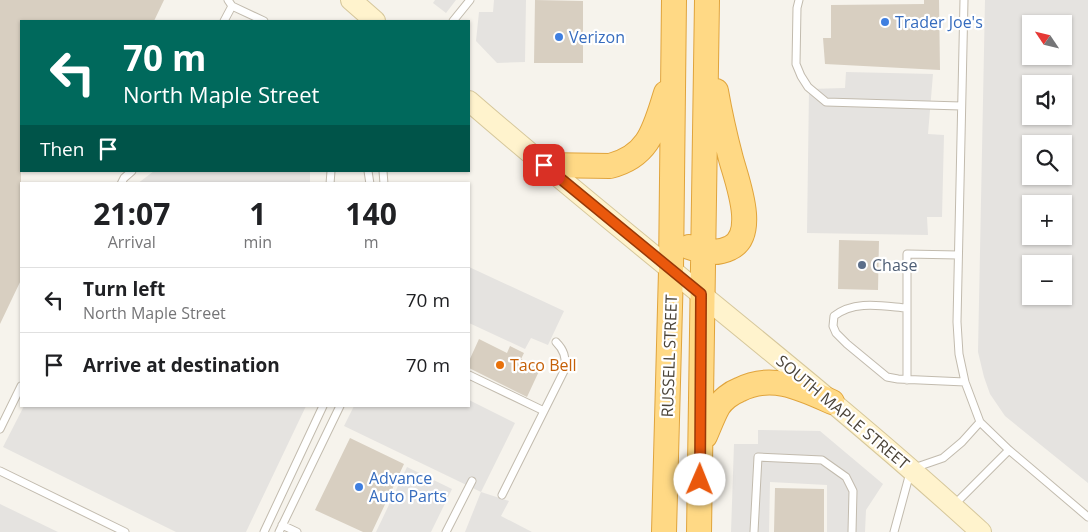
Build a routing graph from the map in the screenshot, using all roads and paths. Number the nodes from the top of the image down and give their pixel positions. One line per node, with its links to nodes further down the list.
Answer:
1 (350, 0): 10 (main road)
2 (470, 0): 11 (lane)
3 (674, 0): 13 (highway, RUSSELL STREET)
4 (707, 0): 12 (highway, RUSSELL STREET)
5 (798, 0): 15 (lane)
6 (964, 0): 15 (lane)
7 (230, 3): 8 (lane); 9 (lane)
8 (224, 20)
9 (262, 20)
10 (374, 20)
11 (454, 20)
12 (707, 32): 20 (highway, RUSSELL STREET); 20 (highway)
13 (673, 75): 16 (highway); 19 (highway, RUSSELL STREET)
14 (471, 104): 16 (main road, SOUTH MAPLE STREET)
15 (961, 106): 21 (lane)
16 (544, 165): 22 (main road, SOUTH MAPLE STREET)
17 (131, 172): 18 (lane)
18 (121, 182)
19 (671, 234): 20 (highway); 22 (highway, RUSSELL STREET)
20 (703, 251): 23 (highway, RUSSELL STREET)
21 (958, 255): 24 (lane); 28 (lane)
22 (671, 270): 23 (main road, SOUTH MAPLE STREET); 50 (highway, RUSSELL STREET)
23 (701, 294): 30 (main road, SOUTH MAPLE STREET); 36 (highway, RUSSELL STREET)
24 (907, 308): 27 (lane); 27 (lane)
25 (556, 342): 33 (lane)
26 (470, 375): 33 (lane)
27 (907, 380): 28 (lane)
28 (965, 382): 34 (lane)
29 (20, 388): 35 (lane)
30 (832, 402): 36 (highway); 38 (main road, SOUTH MAPLE STREET)
31 (324, 407): 46 (lane)
32 (340, 407): 44 (lane)
33 (544, 410): 41 (lane)
34 (980, 422): 37 (lane); 38 (lane)
35 (0, 429)
36 (701, 444): 51 (highway, RUSSELL STREET)
37 (1009, 450): 42 (lane); 43 (lane)
38 (911, 469): 42 (main road, SOUTH MAPLE STREET); 54 (lane)
39 (0, 471): 45 (lane)
40 (472, 481): 49 (lane)
41 (502, 496)
42 (953, 506): 55 (main road, SOUTH MAPLE STREET)
43 (1088, 517)
44 (282, 525): 47 (lane); 48 (lane)
45 (125, 532)
46 (264, 532)
47 (279, 532)
48 (298, 532)
49 (446, 532)
50 (664, 532)
51 (699, 532)
52 (754, 532): 53 (lane)
53 (852, 532)
54 (894, 532)
55 (981, 532)

